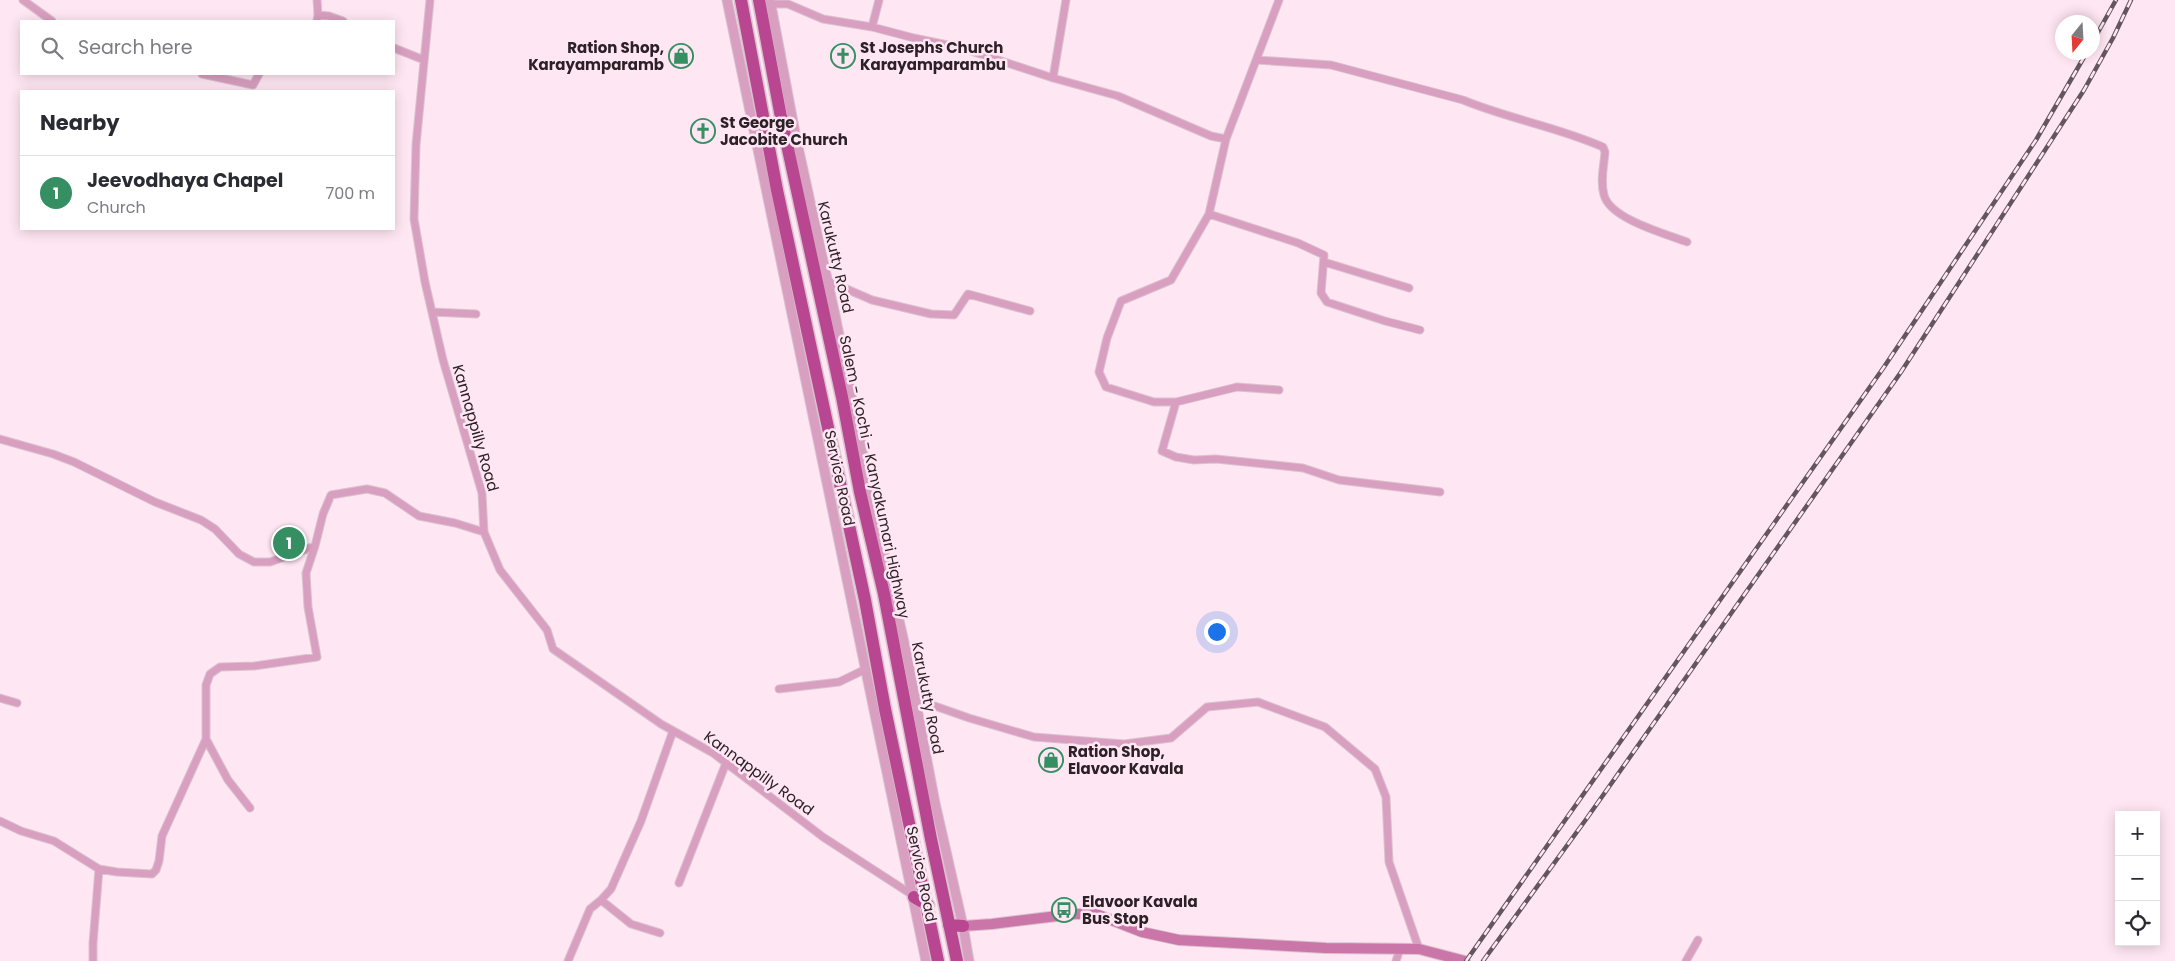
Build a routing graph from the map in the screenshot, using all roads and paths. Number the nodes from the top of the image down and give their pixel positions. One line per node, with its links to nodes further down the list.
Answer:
1 (23, 0): 12 (street)
2 (317, 0): 11 (street)
3 (430, 0): 16 (street, Kannappilly Road)
4 (727, 0): 38 (street, Service Road)
5 (741, 0): 52 (highway)
6 (879, 0): 14 (street)
7 (1066, 0): 20 (street)
8 (1279, 0): 17 (street)
9 (767, 1): 10 (street); 26 (street, Karukutty Road); 53 (highway, Salem - Kochi - Kanyakumari Highway)
10 (789, 2): 14 (street)
11 (317, 18): 13 (street)
12 (51, 20)
13 (340, 20)
14 (872, 27): 20 (street)
15 (395, 48): 16 (street)
16 (424, 60): 29 (street, Kannappilly Road)
17 (1257, 60): 22 (street); 24 (street)
18 (206, 75): 21 (street)
19 (258, 75): 21 (street)
20 (1053, 78): 22 (street)
21 (252, 88)
22 (1226, 139): 23 (street)
23 (1208, 214): 25 (street); 33 (street)
24 (1687, 242)
25 (1324, 262): 27 (street); 31 (street)
26 (828, 281): 28 (street); 41 (street, Karukutty Road)
27 (1409, 288)
28 (1030, 310)
29 (432, 312): 30 (street); 36 (street, Kannappilly Road)
30 (476, 314)
31 (1420, 330)
32 (1279, 390): 33 (street)
33 (1176, 402): 35 (street)
34 (0, 439): 37 (street)
35 (1440, 492)
36 (484, 532): 37 (street); 43 (street, Kannappilly Road)
37 (315, 546): 44 (street)
38 (866, 669): 39 (street); 50 (street, Service Road)
39 (778, 689)
40 (0, 698): 42 (street)
41 (915, 699): 54 (street, Karukutty Road); 58 (street)
42 (17, 703)
43 (673, 731): 45 (street, Kannappilly Road); 51 (street)
44 (206, 740): 46 (street); 48 (street)
45 (726, 763): 49 (street); 50 (street, Kannappilly Road)
46 (250, 808)
47 (0, 822): 48 (street)
48 (99, 869): 59 (street)
49 (679, 882)
50 (914, 897): 52 (highway); 61 (street, Service Road)
51 (601, 900): 55 (street); 60 (street)
52 (928, 905): 62 (highway)
53 (949, 925): 54 (highway); 63 (highway, Salem - Kochi - Kanyakumari Highway)
54 (963, 926): 57 (main road); 64 (street, Karukutty Road)
55 (660, 933)
56 (1698, 940): 67 (street)
57 (1400, 949): 58 (main road); 65 (street)
58 (1418, 949): 66 (main road)
59 (93, 961)
60 (568, 961)
61 (926, 961)
62 (938, 961)
63 (957, 961)
64 (969, 961)
65 (1396, 961)
66 (1465, 961)
67 (1686, 961)

